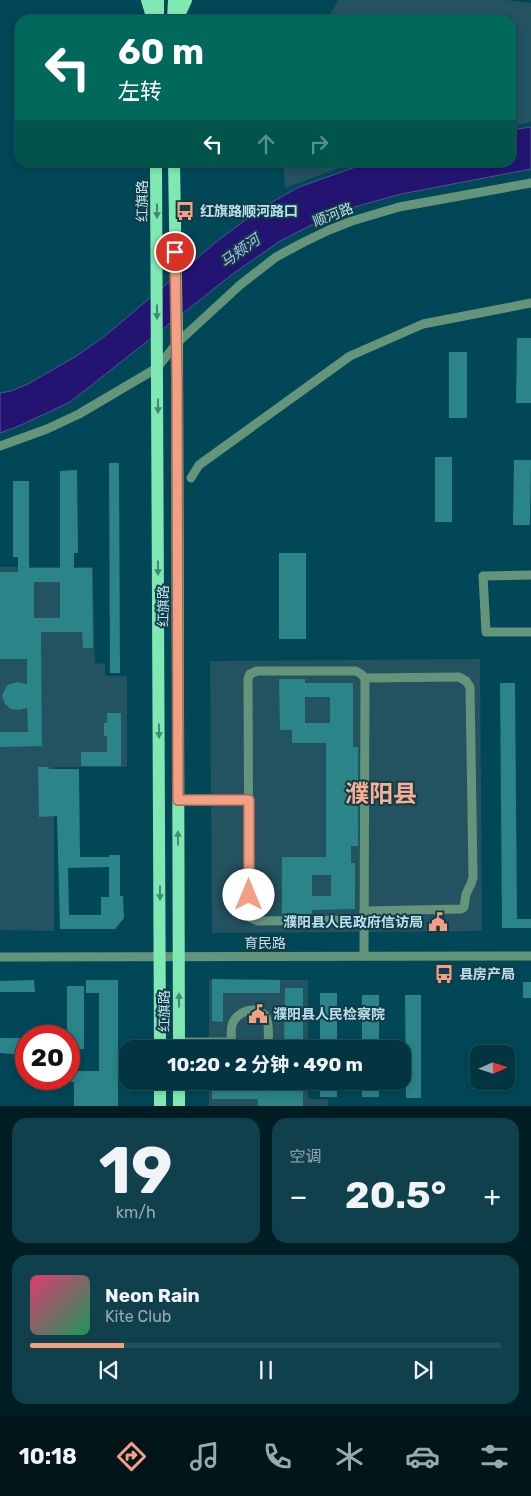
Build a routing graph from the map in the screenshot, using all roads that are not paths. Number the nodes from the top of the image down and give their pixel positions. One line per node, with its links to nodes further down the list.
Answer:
1 (147, 0): 5 (main road)
2 (158, 0): 6 (main road)
3 (174, 0): 7 (main road)
4 (186, 0): 8 (main road)
5 (152, 15)
6 (158, 15)
7 (175, 15)
8 (178, 15)
9 (156, 167): 14 (main road, 红旗路, one-way to 14)
10 (174, 167): 13 (main road, 红旗路)
11 (531, 182): 13 (street, 顺河路)
12 (531, 303): 16 (street)
13 (177, 343): 14 (street, 顺河路); 19 (main road, 红旗路)
14 (157, 368): 15 (street, 顺河路); 18 (main road, 红旗路, one-way to 18)
15 (0, 446)
16 (191, 478)
17 (531, 575): 20 (street)
18 (158, 594): 19 (main road); 25 (main road, 红旗路, one-way to 25)
19 (178, 594): 22 (main road, 红旗路)
20 (531, 632)
21 (365, 678): 23 (street); 24 (street); 24 (street)
22 (178, 800): 23 (street); 29 (main road, 红旗路, one-way to 22)
23 (249, 800): 24 (street)
24 (364, 915): 26 (street)
25 (160, 956): 28 (street, 育民路); 29 (street, 育民路); 30 (main road, 红旗路)
26 (364, 956): 27 (street, 育民路); 29 (street, 育民路)
27 (531, 956)
28 (0, 957)
29 (179, 957): 31 (main road, 红旗路, one-way to 29)
30 (160, 1040)
31 (179, 1040)
32 (232, 1040): 33 (street)
33 (268, 1040)
34 (160, 1090): 36 (main road)
35 (179, 1090): 37 (main road)
36 (160, 1106)
37 (179, 1106)

